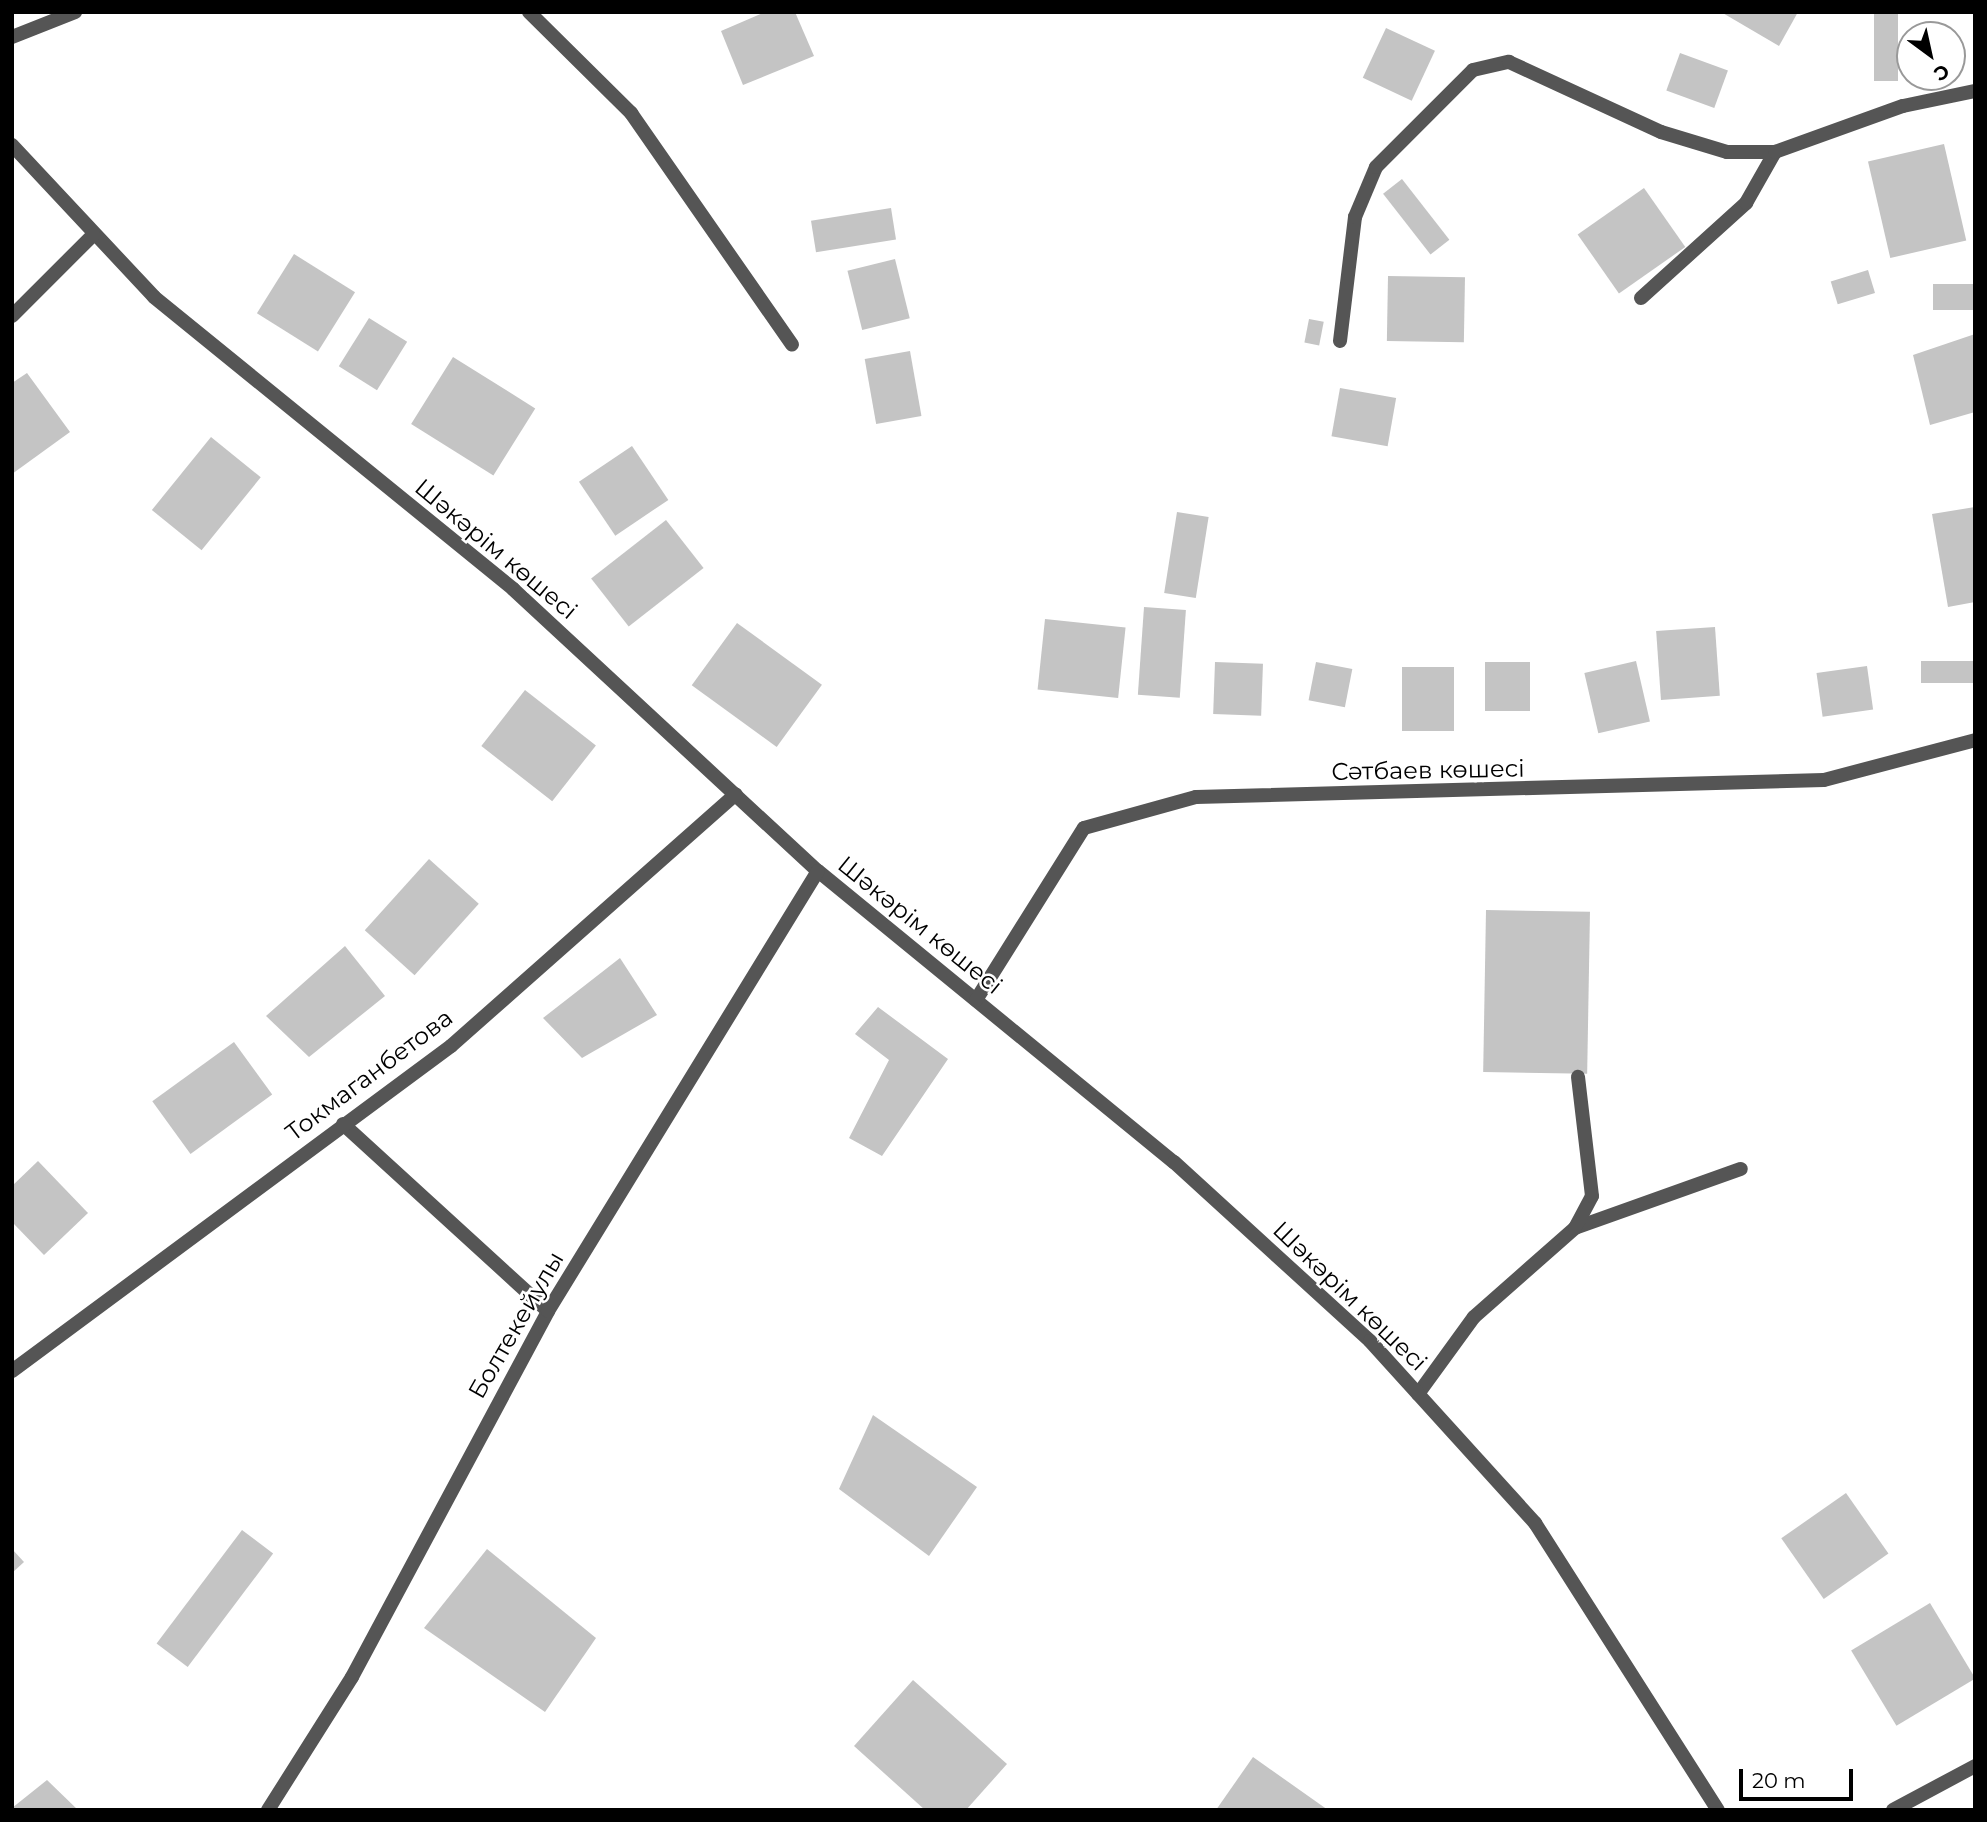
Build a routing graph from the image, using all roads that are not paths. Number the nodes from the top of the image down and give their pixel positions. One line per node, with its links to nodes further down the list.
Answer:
1 (75, 12): 3 (street)
2 (528, 12): 11 (street)
3 (12, 37)
4 (1975, 91): 6 (street)
5 (12, 145): 7 (street, Шәкәрім көшесі)
6 (1775, 152): 8 (street); 10 (street)
7 (93, 235): 9 (street); 13 (street, Шәкәрім көшесі)
8 (1641, 298)
9 (12, 316)
10 (1340, 341)
11 (792, 345)
12 (1975, 740): 15 (street, Сәтбаев көшесі)
13 (736, 794): 14 (street, Шәкәрім көшесі); 17 (street, Токмаганбетова)
14 (818, 871): 15 (street, Шәкәрім көшесі); 20 (street, Болтекейулы)
15 (976, 1000): 22 (street, Шәкәрім көшесі)
16 (1578, 1077): 19 (street)
17 (343, 1124): 20 (street); 21 (street, Токмаганбетова)
18 (1741, 1169): 19 (street)
19 (1575, 1228): 22 (street)
20 (548, 1311): 24 (street, Болтекейулы)
21 (12, 1371)
22 (1418, 1394): 25 (street, Шәкәрім көшесі)
23 (1975, 1766): 26 (street)
24 (268, 1810)
25 (1718, 1810)
26 (1893, 1810)

